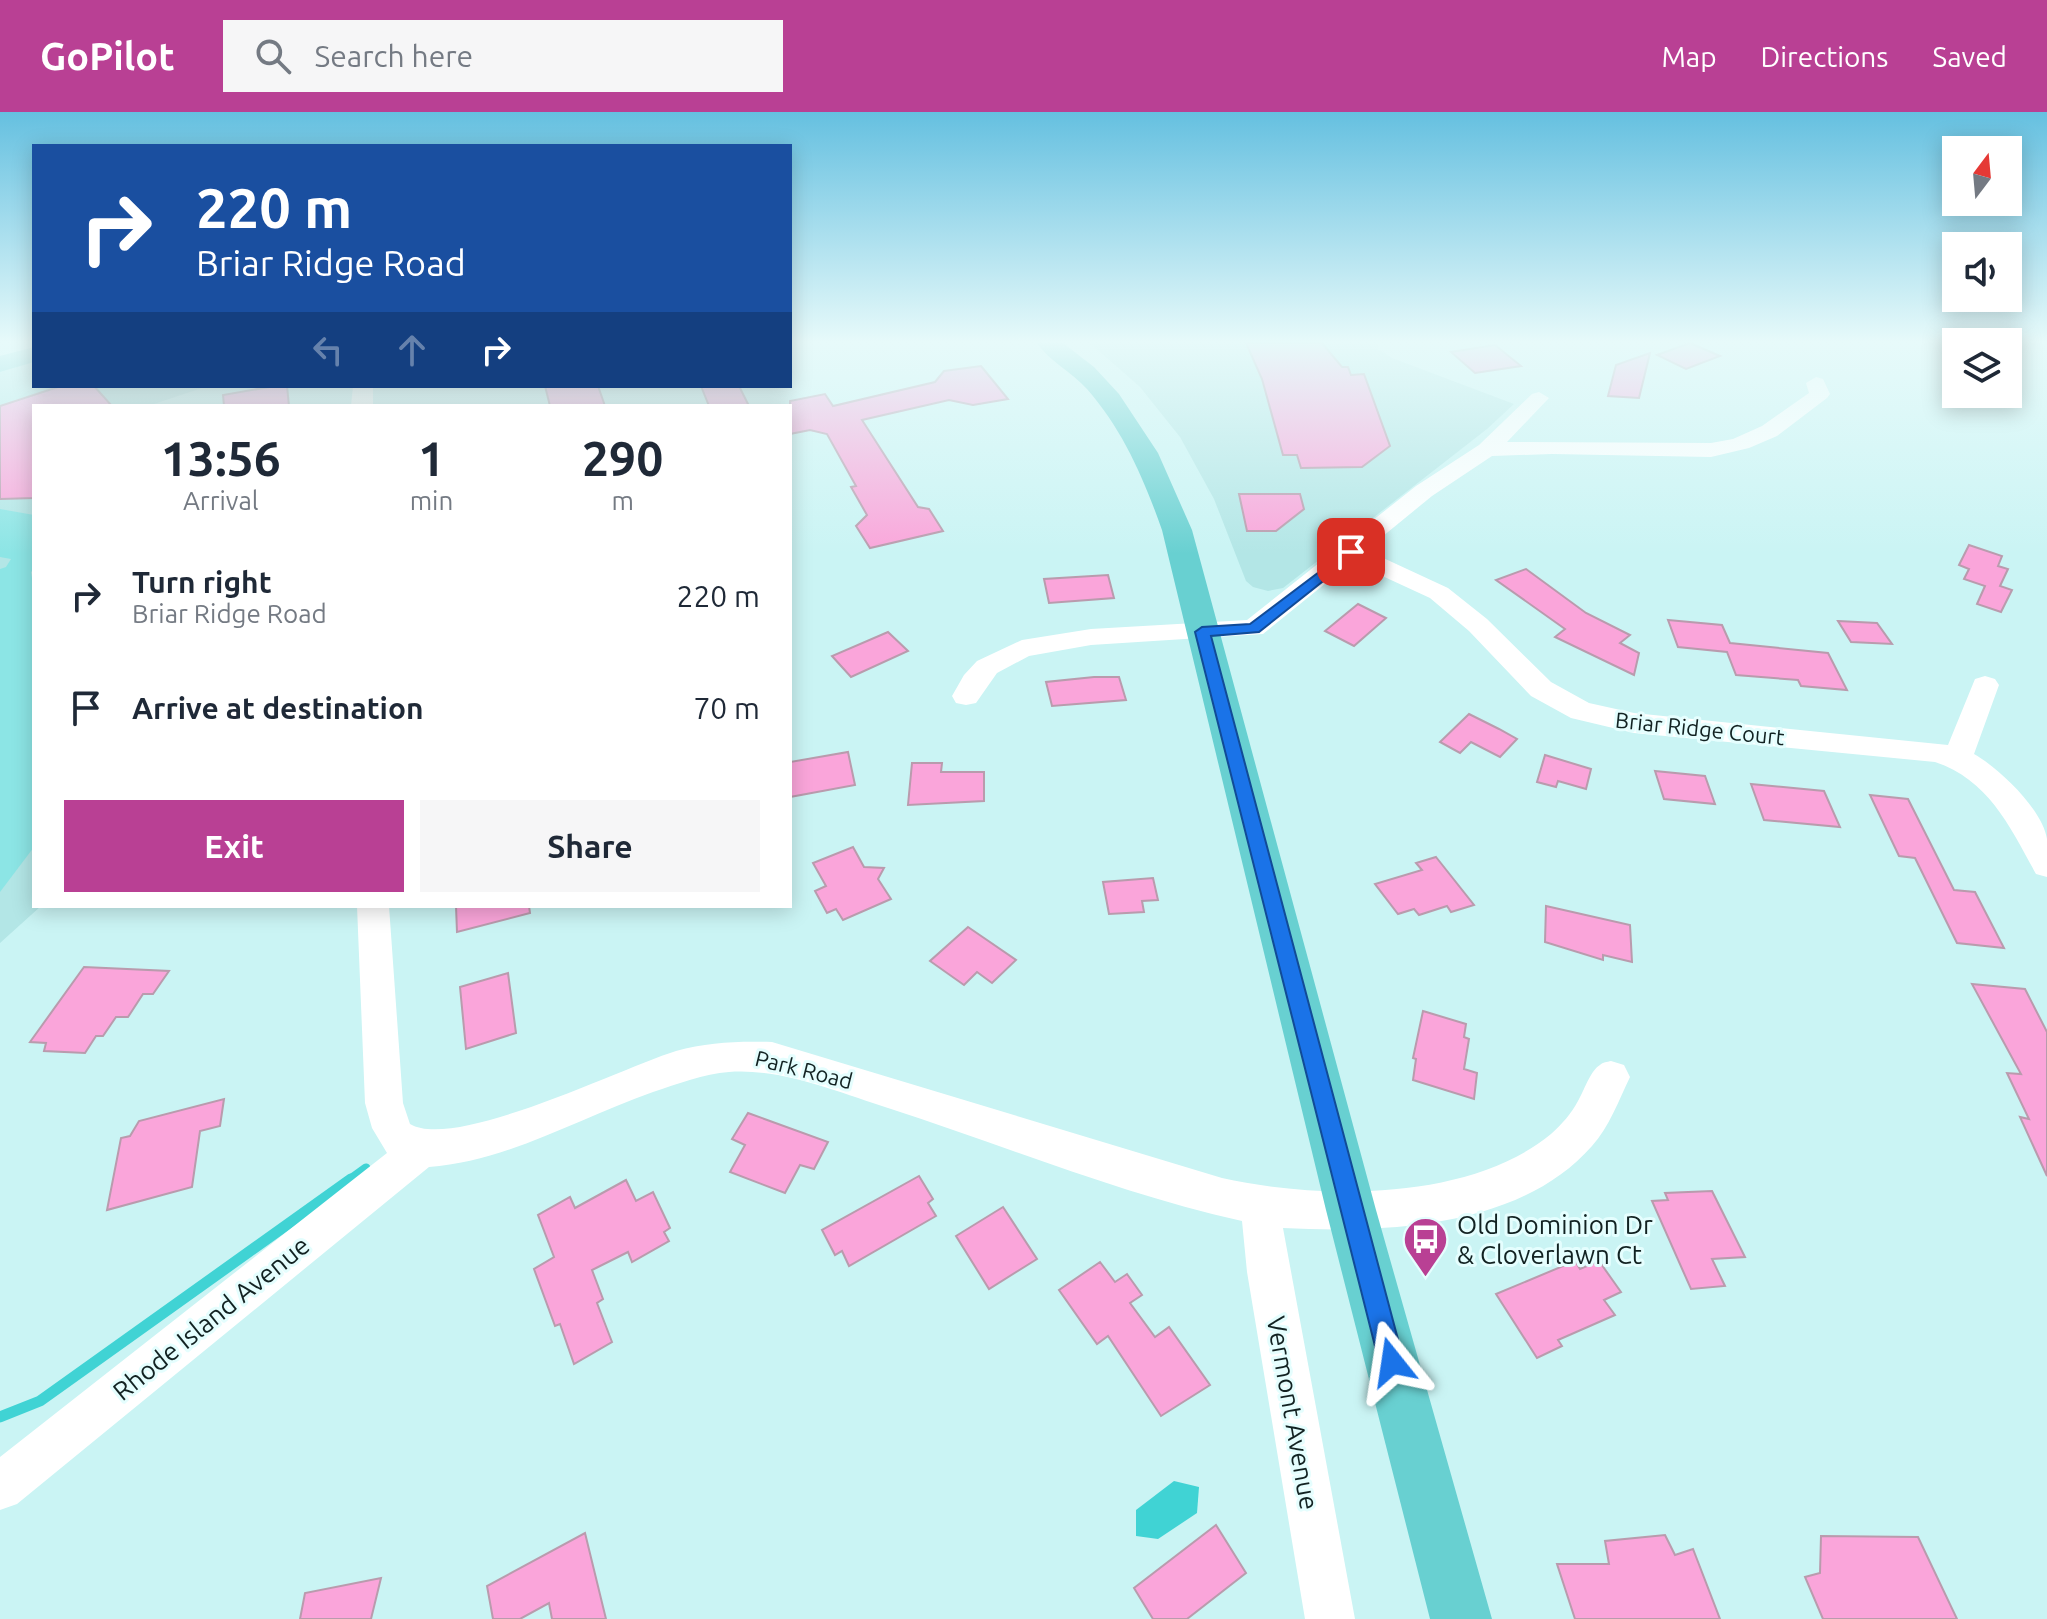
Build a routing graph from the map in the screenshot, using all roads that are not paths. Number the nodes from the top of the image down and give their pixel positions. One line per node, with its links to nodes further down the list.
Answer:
1 (1118, 413): 6 (main road)
2 (1524, 413): 4 (street)
3 (1794, 413): 4 (street)
4 (1487, 450): 5 (street)
5 (1351, 552): 6 (street); 9 (street, Briar Ridge Court)
6 (1202, 632): 8 (street); 15 (main road)
7 (1985, 685): 9 (street)
8 (966, 696)
9 (1958, 758): 10 (street, Briar Ridge Court)
10 (2047, 865)
11 (373, 908): 13 (street)
12 (1611, 1077): 15 (street, Park Road)
13 (422, 1149): 14 (street, Park Road); 16 (street, Rhode Island Avenue)
14 (1260, 1206): 15 (street, Park Road); 17 (street, Vermont Avenue)
15 (1351, 1210): 18 (main road)
16 (0, 1487)
17 (1330, 1619)
18 (1461, 1619)

